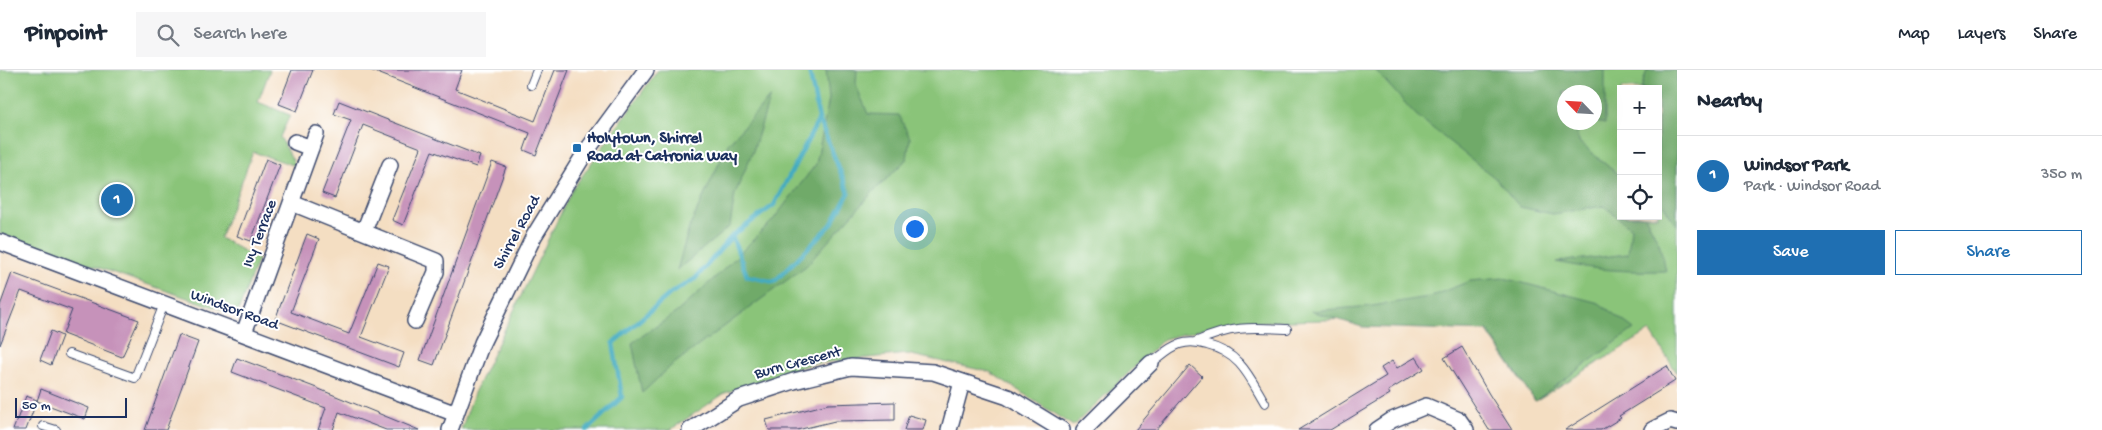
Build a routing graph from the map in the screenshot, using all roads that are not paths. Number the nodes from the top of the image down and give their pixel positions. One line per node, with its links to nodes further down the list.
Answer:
1 (537, 70): 3 (lane)
2 (646, 70): 18 (street, Shirrel Road)
3 (531, 85)
4 (295, 142): 6 (street, Ivy Terrace)
5 (390, 165): 7 (street)
6 (292, 203): 7 (street); 12 (street, Ivy Terrace)
7 (364, 231): 10 (street)
8 (0, 242): 9 (street, Windsor Road)
9 (164, 304): 12 (street, Windsor Road); 14 (lane)
10 (415, 321)
11 (1287, 329): 13 (lane)
12 (244, 333): 18 (street, Windsor Road)
13 (1195, 342): 15 (lane); 17 (lane)
14 (69, 354)
15 (1151, 363): 26 (street)
16 (962, 382): 23 (street, Burn Crescent); 24 (street); 25 (street, Burn Crescent)
17 (1265, 403)
18 (456, 414): 22 (street, Shirrel Road)
19 (1677, 423): 29 (street)
20 (43, 426): 21 (lane)
21 (56, 430)
22 (450, 430)
23 (690, 430)
24 (949, 430)
25 (1062, 430)
26 (1084, 430)
27 (1377, 430): 28 (street)
28 (1466, 430)
29 (1652, 430)

